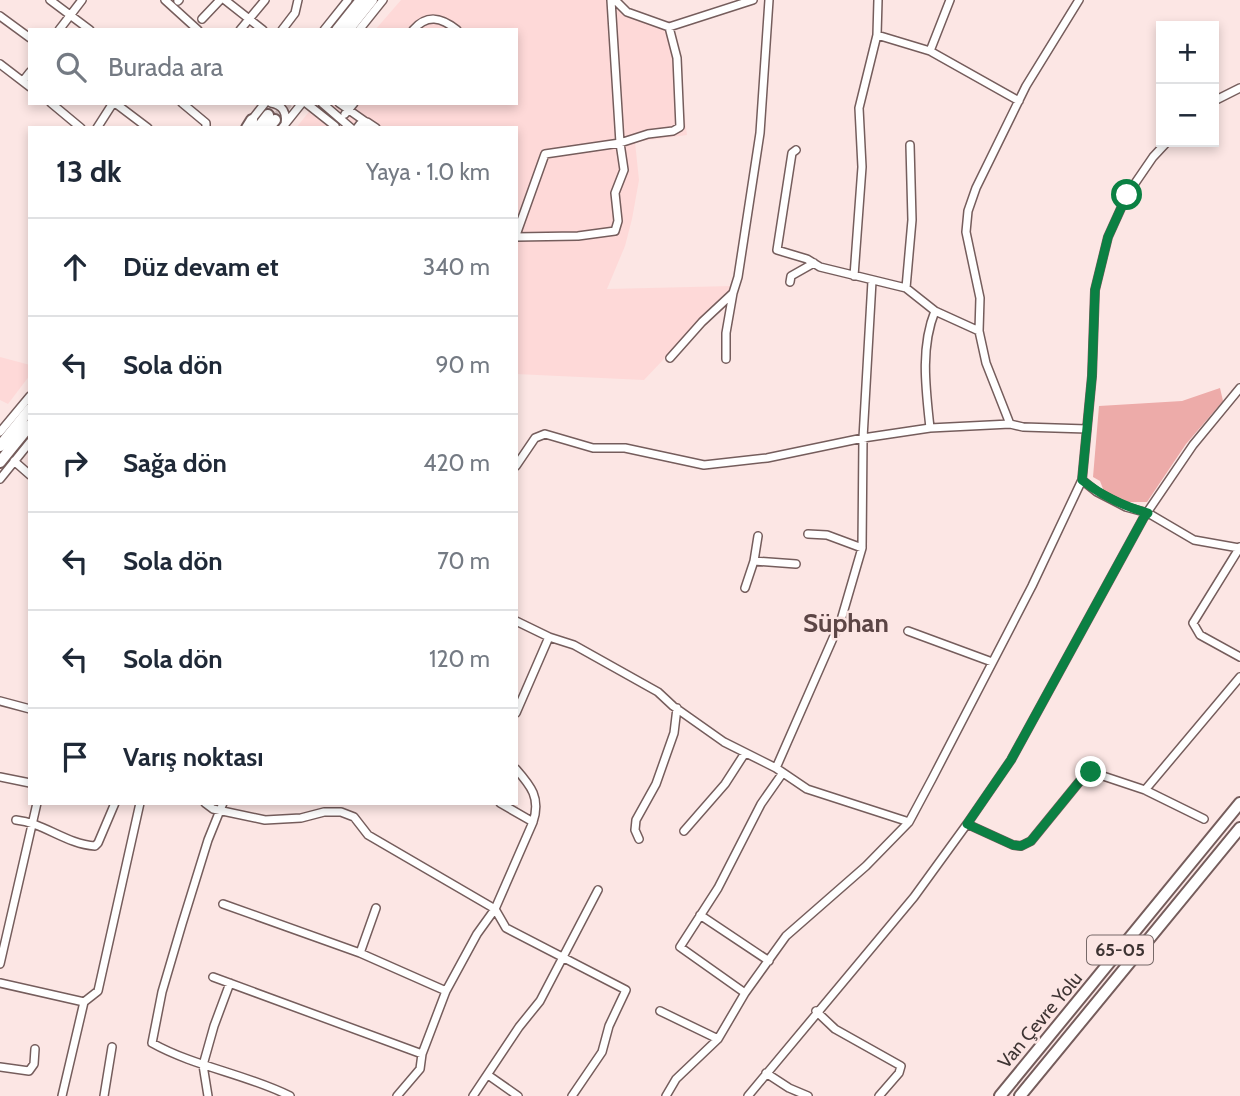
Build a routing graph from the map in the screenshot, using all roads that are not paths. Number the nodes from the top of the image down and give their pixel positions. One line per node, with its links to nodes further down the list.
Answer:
1 (50, 0): 17 (street)
2 (82, 0): 17 (street)
3 (165, 0): 24 (street)
4 (222, 0): 19 (street); 20 (street)
5 (265, 0): 20 (street)
6 (299, 0): 27 (street)
7 (361, 0): 29 (highway)
8 (372, 0): 30 (highway)
9 (383, 0): 31 (street)
10 (613, 0): 21 (street); 65 (street)
11 (753, 0): 21 (street)
12 (769, 0): 76 (street)
13 (878, 0): 34 (street)
14 (950, 0): 36 (street)
15 (1079, 0): 41 (street)
16 (346, 1): 28 (street)
17 (70, 15): 22 (street); 23 (street)
18 (0, 16): 35 (street)
19 (202, 19)
20 (249, 19): 25 (street); 26 (street)
21 (669, 27): 65 (street)
22 (60, 28)
23 (87, 28)
24 (196, 28)
25 (242, 28)
26 (260, 28)
27 (284, 28)
28 (326, 28)
29 (339, 28)
30 (350, 28)
31 (361, 28)
32 (415, 28): 33 (street)
33 (455, 28)
34 (877, 36): 36 (street); 72 (street)
35 (28, 37)
36 (930, 51): 41 (street)
37 (0, 64): 38 (street)
38 (27, 84)
39 (1240, 88): 40 (street)
40 (1219, 99)
41 (1019, 101): 78 (street)
42 (53, 105): 55 (street)
43 (113, 105): 56 (street)
44 (117, 105): 57 (street)
45 (184, 105): 58 (street)
46 (297, 105): 52 (street)
47 (306, 105): 60 (street)
48 (325, 105): 53 (street)
49 (342, 105): 51 (street)
50 (352, 105): 51 (street)
51 (348, 110): 53 (street); 54 (street)
52 (271, 113): 59 (highway)
53 (342, 118): 61 (street); 62 (street)
54 (366, 122): 63 (street); 64 (street)
55 (79, 126)
56 (98, 126)
57 (145, 126)
58 (206, 126)
59 (250, 126)
60 (333, 126)
61 (335, 126)
62 (352, 126)
63 (358, 126)
64 (374, 126)
65 (620, 142): 69 (street); 70 (street)
66 (910, 145): 75 (street)
67 (1162, 147): 87 (street)
68 (796, 150): 71 (street)
69 (518, 230)
70 (518, 236)
71 (814, 263): 72 (street); 74 (street)
72 (854, 276): 73 (street)
73 (872, 281): 75 (street); 89 (street)
74 (790, 282)
75 (906, 288): 77 (street)
76 (733, 293): 79 (street); 80 (street)
77 (935, 311): 78 (street); 86 (street)
78 (979, 331): 84 (street)
79 (670, 358)
80 (726, 359)
81 (1240, 388): 98 (street)
82 (28, 398): 88 (street)
83 (28, 411): 91 (highway)
84 (1010, 424): 86 (street); 87 (street)
85 (28, 427): 93 (highway)
86 (930, 428): 89 (street)
87 (1087, 429): 97 (street)
88 (0, 432)
89 (863, 439): 94 (street); 101 (street)
90 (28, 444): 92 (street)
91 (0, 446)
92 (14, 461): 95 (street); 96 (street)
93 (0, 462)
94 (518, 464)
95 (28, 473)
96 (0, 479)
97 (1082, 480): 98 (street); 110 (street)
98 (1148, 513): 102 (street); 134 (street)
99 (808, 534): 101 (street)
100 (758, 536): 103 (street)
101 (862, 548): 118 (street)
102 (1240, 548): 109 (street)
103 (754, 561): 104 (street); 105 (street)
104 (796, 564)
105 (745, 588)
106 (518, 622): 108 (street)
107 (908, 631): 110 (street)
108 (549, 637): 114 (street); 115 (street)
109 (1240, 657)
110 (992, 662): 133 (street)
111 (1240, 677): 121 (street)
112 (0, 701): 113 (street)
113 (28, 708)
114 (518, 708)
115 (677, 708): 116 (street); 137 (street)
116 (745, 753): 118 (street); 136 (street)
117 (518, 771): 132 (street)
118 (779, 771): 133 (street); 142 (street)
119 (0, 777): 120 (street)
120 (28, 783)
121 (1145, 790): 129 (street); 134 (street)
122 (1240, 803): 175 (highway, Van Çevre Yolu / 65-05)
123 (36, 805): 131 (street)
124 (114, 805): 131 (street)
125 (139, 805): 152 (street)
126 (503, 805): 132 (street)
127 (221, 807): 128 (street); 159 (street)
128 (340, 807): 141 (street)
129 (1204, 819)
130 (16, 820): 131 (street)
131 (32, 822): 146 (street)
132 (533, 822): 141 (street)
133 (909, 822): 145 (street)
134 (967, 824): 154 (street)
135 (1240, 828): 176 (highway, Van Çevre Yolu / 65-05)
136 (684, 831)
137 (639, 839)
138 (598, 890): 144 (street)
139 (223, 904): 143 (street)
140 (376, 908): 143 (street)
141 (495, 909): 144 (street); 150 (street)
142 (700, 915): 145 (street); 151 (street)
143 (360, 953): 150 (street)
144 (562, 958): 162 (street); 170 (street)
145 (769, 961): 151 (street)
146 (0, 964)
147 (213, 977): 149 (street)
148 (0, 983): 152 (street)
149 (230, 983): 158 (street); 159 (street)
150 (446, 991): 158 (street)
151 (745, 993): 155 (street)
152 (85, 1002): 163 (street)
153 (660, 1011): 155 (street)
154 (816, 1012): 161 (street); 174 (street)
155 (718, 1039): 171 (street)
156 (112, 1047): 164 (street)
157 (35, 1049): 160 (street)
158 (422, 1054): 167 (street)
159 (203, 1065): 165 (street); 166 (street)
160 (0, 1067)
161 (766, 1073): 172 (street); 173 (street)
162 (488, 1075): 168 (street); 169 (street)
163 (62, 1096)
164 (104, 1096)
165 (208, 1096)
166 (290, 1096)
167 (397, 1096)
168 (474, 1096)
169 (518, 1096)
170 (572, 1096)
171 (666, 1096)
172 (748, 1096)
173 (808, 1096)
174 (879, 1096)
175 (1000, 1096)
176 (1020, 1096)

